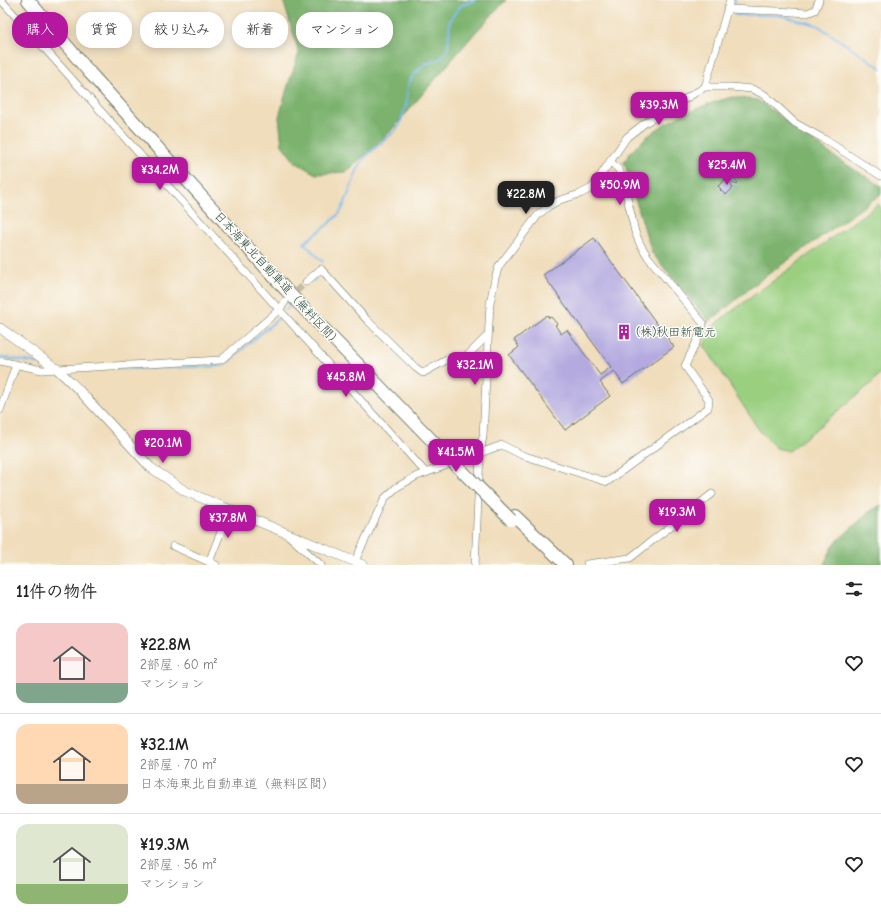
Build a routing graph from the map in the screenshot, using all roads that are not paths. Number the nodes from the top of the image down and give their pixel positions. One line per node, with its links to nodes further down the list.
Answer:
1 (1, 0): 12 (street)
2 (28, 0): 19 (highway, 日本海東北自動車道（無料区間）)
3 (38, 0): 19 (highway, 日本海東北自動車道（無料区間）)
4 (730, 0): 6 (street)
5 (819, 0): 6 (street)
6 (728, 9): 7 (street)
7 (705, 87): 8 (street); 9 (street)
8 (610, 161): 14 (street); 20 (street)
9 (881, 176)
10 (306, 282): 14 (street)
11 (285, 302): 12 (street)
12 (280, 309): 17 (street); 21 (street)
13 (0, 328): 17 (street)
14 (487, 336): 20 (street)
15 (0, 362): 16 (street)
16 (16, 365): 17 (street); 18 (street)
17 (56, 369): 23 (street)
18 (0, 410)
19 (447, 453): 24 (highway, 日本海東北自動車道（無料区間）, bridge)
20 (480, 454): 21 (street); 32 (street)
21 (426, 473): 28 (street)
22 (712, 494): 29 (street)
23 (230, 509): 25 (street); 27 (street)
24 (513, 518): 33 (highway, 日本海東北自動車道（無料区間）); 34 (highway, 日本海東北自動車道（無料区間）)
25 (288, 534): 28 (street); 31 (street)
26 (173, 546): 27 (street)
27 (209, 562): 30 (street)
28 (359, 563)
29 (587, 564)
30 (216, 565)
31 (321, 565)
32 (475, 565)
33 (556, 565)
34 (566, 565)

